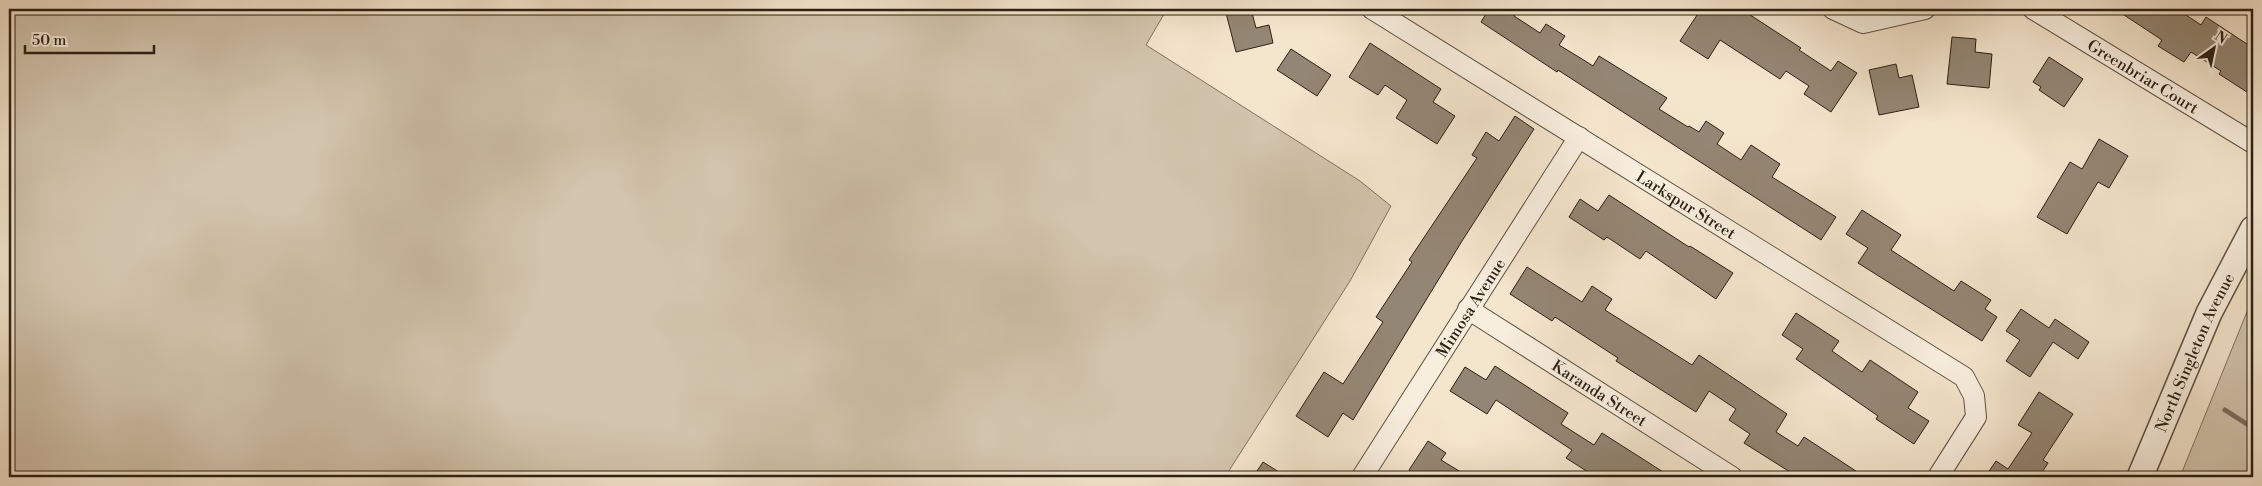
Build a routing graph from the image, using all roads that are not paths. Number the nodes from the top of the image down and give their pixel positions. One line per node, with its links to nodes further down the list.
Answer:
1 (1372, 9): 5 (street, Larkspur Street)
2 (1833, 9): 3 (street)
3 (1925, 9)
4 (2033, 9): 6 (street, Greenbriar Court)
5 (1579, 137): 8 (street, Mimosa Avenue); 11 (street, Larkspur Street)
6 (2253, 143)
7 (2253, 229): 12 (street, North Singleton Avenue)
8 (1468, 309): 9 (street, Mimosa Avenue); 10 (street, Karanda Street)
9 (1362, 477)
10 (1732, 477)
11 (1938, 477)
12 (2140, 477)

